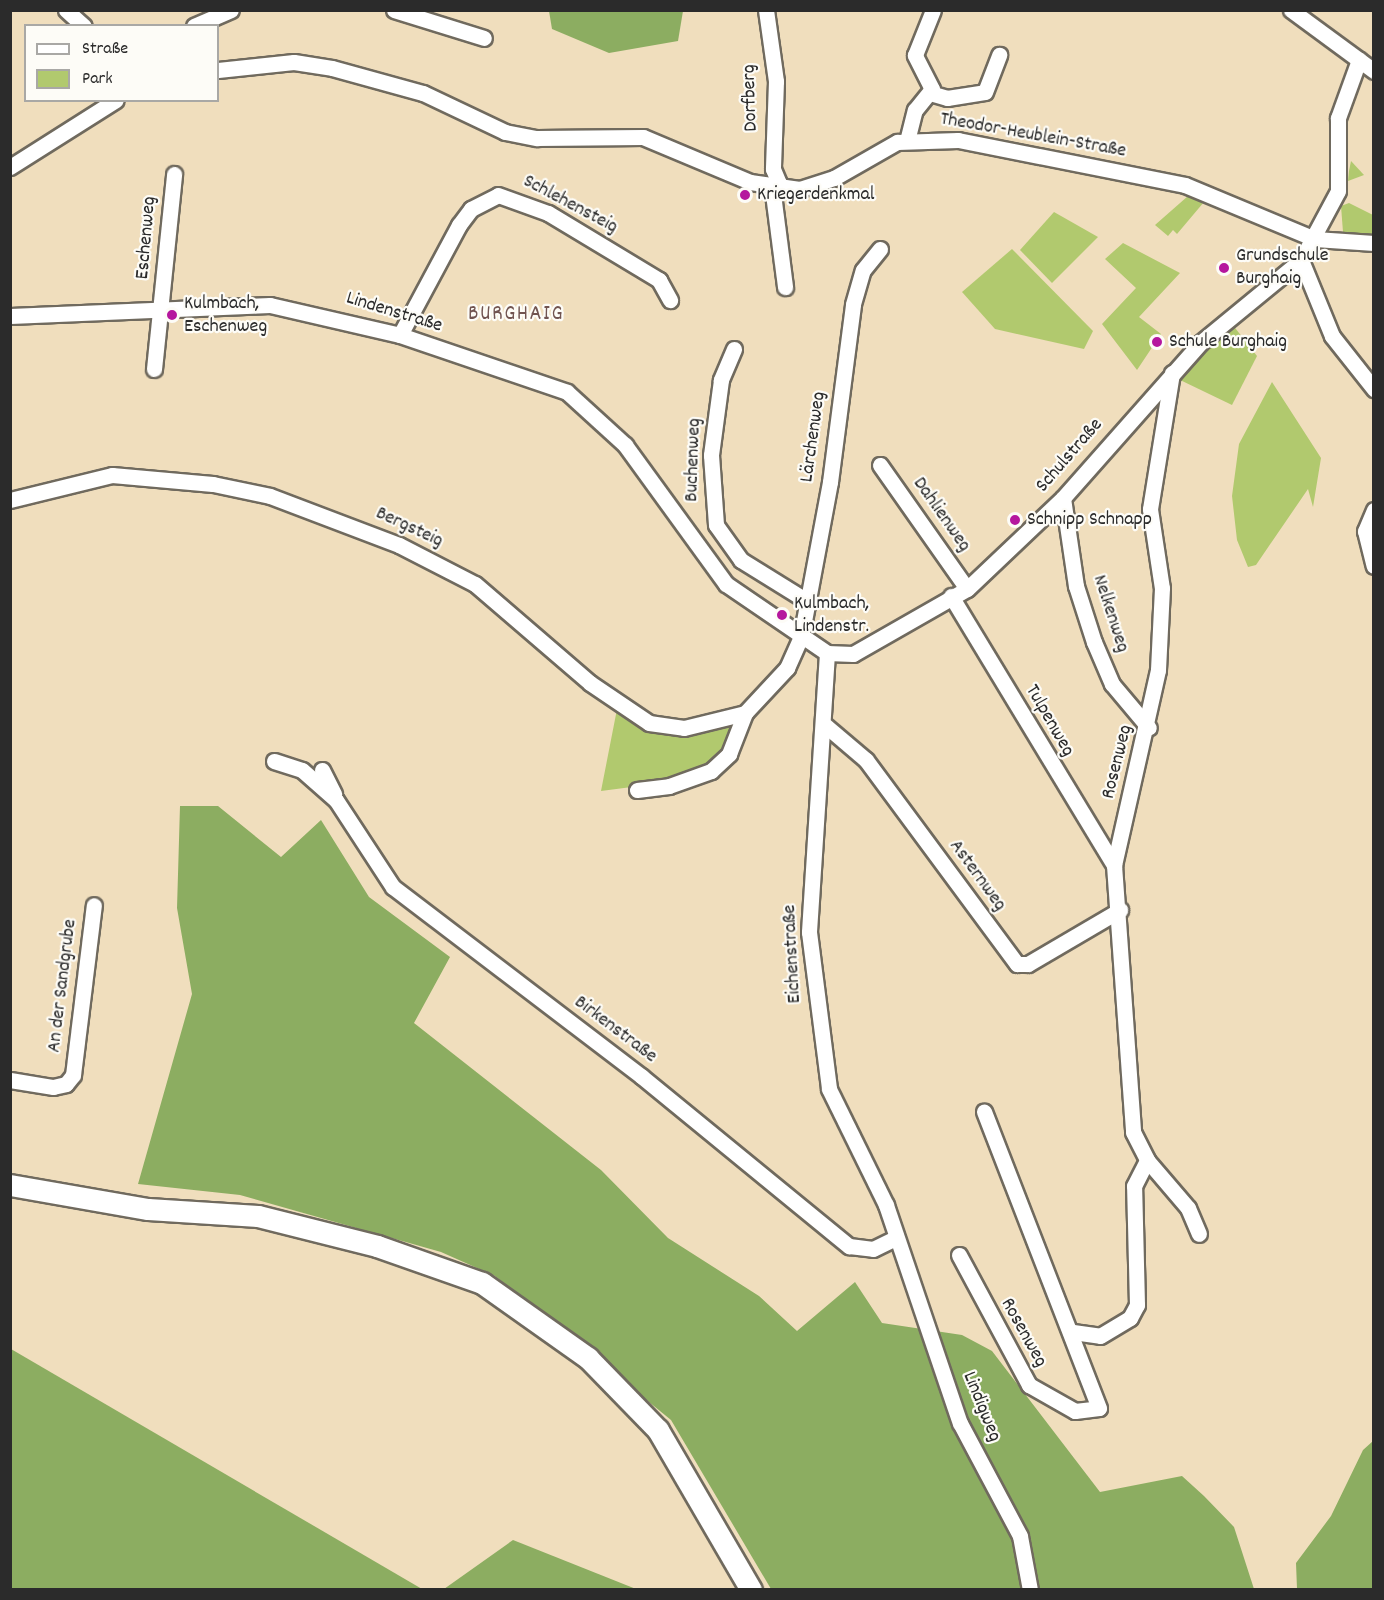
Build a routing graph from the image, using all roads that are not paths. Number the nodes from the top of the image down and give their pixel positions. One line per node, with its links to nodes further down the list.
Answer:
1 (66, 10): 7 (street)
2 (231, 10): 8 (street)
3 (394, 10): 9 (street)
4 (766, 10): 19 (street, Dorfberg)
5 (933, 10): 14 (street)
6 (1291, 10): 11 (street)
7 (82, 24)
8 (199, 24)
9 (484, 38)
10 (999, 55): 14 (street)
11 (1359, 60): 13 (street); 20 (street, Schulstraße)
12 (219, 70): 19 (street, Theodor-Heublein-Straße)
13 (1374, 71)
14 (930, 93): 16 (street)
15 (113, 102): 17 (street)
16 (907, 141): 19 (street, Theodor-Heublein-Straße); 20 (street, Theodor-Heublein-Straße)
17 (10, 167)
18 (174, 174): 26 (street, Eschenweg)
19 (778, 183): 24 (street)
20 (1315, 240): 21 (street); 23 (street, Schulstraße)
21 (1374, 243)
22 (880, 249): 40 (street, Lärchenweg)
23 (1301, 260): 31 (street, Schulstraße); 32 (street)
24 (784, 287)
25 (670, 300): 28 (street, Schlehensteig)
26 (162, 306): 27 (street, Lindenstraße); 28 (street, Lindenstraße); 30 (street, Eschenweg)
27 (10, 316)
28 (400, 335): 41 (street, Lindenstraße)
29 (734, 350): 40 (street, Buchenweg)
30 (154, 369)
31 (1172, 373): 34 (street, Schulstraße); 45 (street, Rosenweg)
32 (1374, 389)
33 (880, 465): 38 (street, Dahlienweg)
34 (1063, 498): 38 (street, Schulstraße); 45 (street, Nelkenweg)
35 (10, 500): 43 (street, Bergsteig)
36 (1374, 510): 37 (street)
37 (1374, 566)
38 (967, 589): 39 (street, Schulstraße)
39 (951, 596): 42 (street, Schulstraße); 50 (street, Tulpenweg)
40 (807, 601): 41 (street, Lärchenweg)
41 (801, 637): 42 (street, Lindenstraße); 43 (street)
42 (827, 653): 44 (street, Eichenstraße)
43 (745, 713): 48 (street)
44 (826, 726): 52 (street, Asternweg); 58 (street, Eichenstraße)
45 (1149, 728): 50 (street, Rosenweg)
46 (274, 761): 49 (street, Birkenstraße)
47 (322, 770): 49 (street, Birkenstraße)
48 (637, 790)
49 (336, 800): 58 (street, Birkenstraße)
50 (1114, 865): 52 (street, Rosenweg)
51 (94, 905): 53 (street, An der Sandgrube)
52 (1120, 910): 55 (street, Rosenweg)
53 (10, 1080)
54 (984, 1112): 60 (street, Rosenweg)
55 (1147, 1160): 57 (street, Rosenweg); 60 (street)
56 (10, 1185): 61 (street)
57 (1199, 1234)
58 (896, 1238): 62 (street, Lindigweg)
59 (959, 1255): 60 (street, Rosenweg)
60 (1073, 1332)
61 (751, 1590)
62 (1030, 1590)

